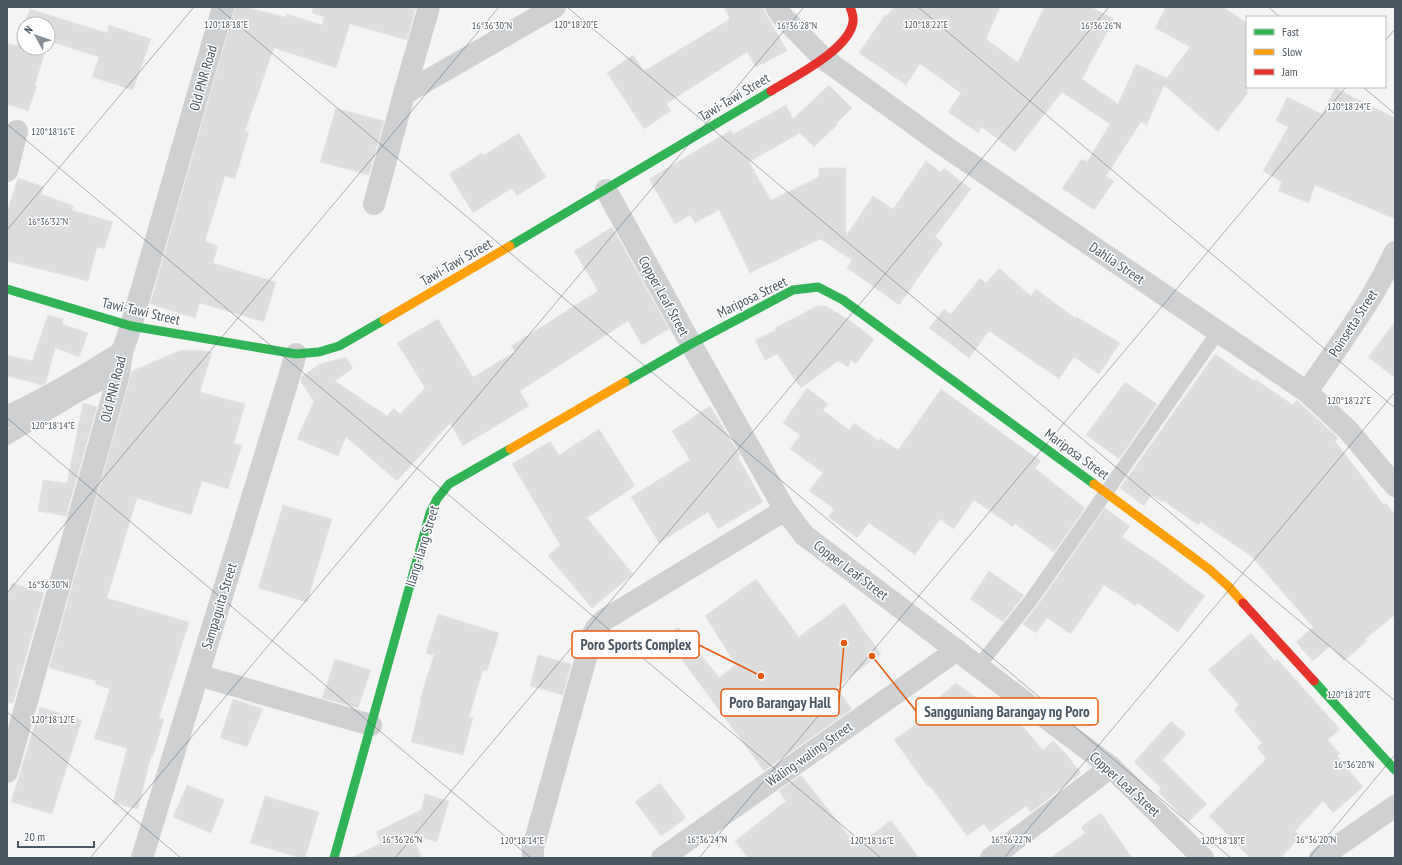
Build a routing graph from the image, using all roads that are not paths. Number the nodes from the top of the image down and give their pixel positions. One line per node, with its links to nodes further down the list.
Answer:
1 (223, 7): 14 (street, Old PNR Road)
2 (429, 7): 7 (street)
3 (555, 7): 7 (street)
4 (776, 7): 6 (street, Dahlia Street)
5 (850, 7): 6 (street, Tawi-Tawi Street)
6 (824, 59): 10 (street, Tawi-Tawi Street); 15 (street, Dahlia Street)
7 (404, 94): 11 (street)
8 (18, 131): 9 (street)
9 (7, 171)
10 (606, 190): 16 (street, Copper Leaf Street); 18 (street, Tawi-Tawi Street)
11 (374, 204)
12 (1395, 252): 20 (street, Poinsetta Street)
13 (7, 289): 14 (street, Tawi-Tawi Street)
14 (131, 326): 17 (street, Old PNR Road); 18 (street, Tawi-Tawi Street)
15 (1218, 332): 20 (street, Dahlia Street); 24 (lane)
16 (691, 344): 24 (street, Mariposa Street); 25 (street, Copper Leaf Street); 29 (street, Ilang-ilang Street)
17 (122, 352): 19 (street, Old PNR Road); 21 (street)
18 (296, 354): 28 (street, Sampaguita Street)
19 (118, 374): 22 (lane); 32 (street, Old PNR Road)
20 (1307, 392): 23 (street, Dahlia Street)
21 (7, 417)
22 (7, 438)
23 (1395, 486)
24 (1106, 494): 27 (lane); 31 (street, Mariposa Street)
25 (785, 510): 26 (street, Copper Leaf Street); 36 (street)
26 (957, 650): 27 (street, Copper Leaf Street); 37 (street, Waling-waling Street)
27 (978, 667): 30 (street, Copper Leaf Street)
28 (198, 675): 29 (street); 34 (street, Sampaguita Street)
29 (371, 725): 35 (street, Ilang-ilang Street)
30 (1111, 767): 38 (street); 39 (street, Copper Leaf Street)
31 (1395, 770)
32 (7, 772)
33 (1395, 806): 40 (street)
34 (142, 858)
35 (334, 858)
36 (533, 858)
37 (662, 858)
38 (991, 858)
39 (1203, 858)
40 (1320, 858)

